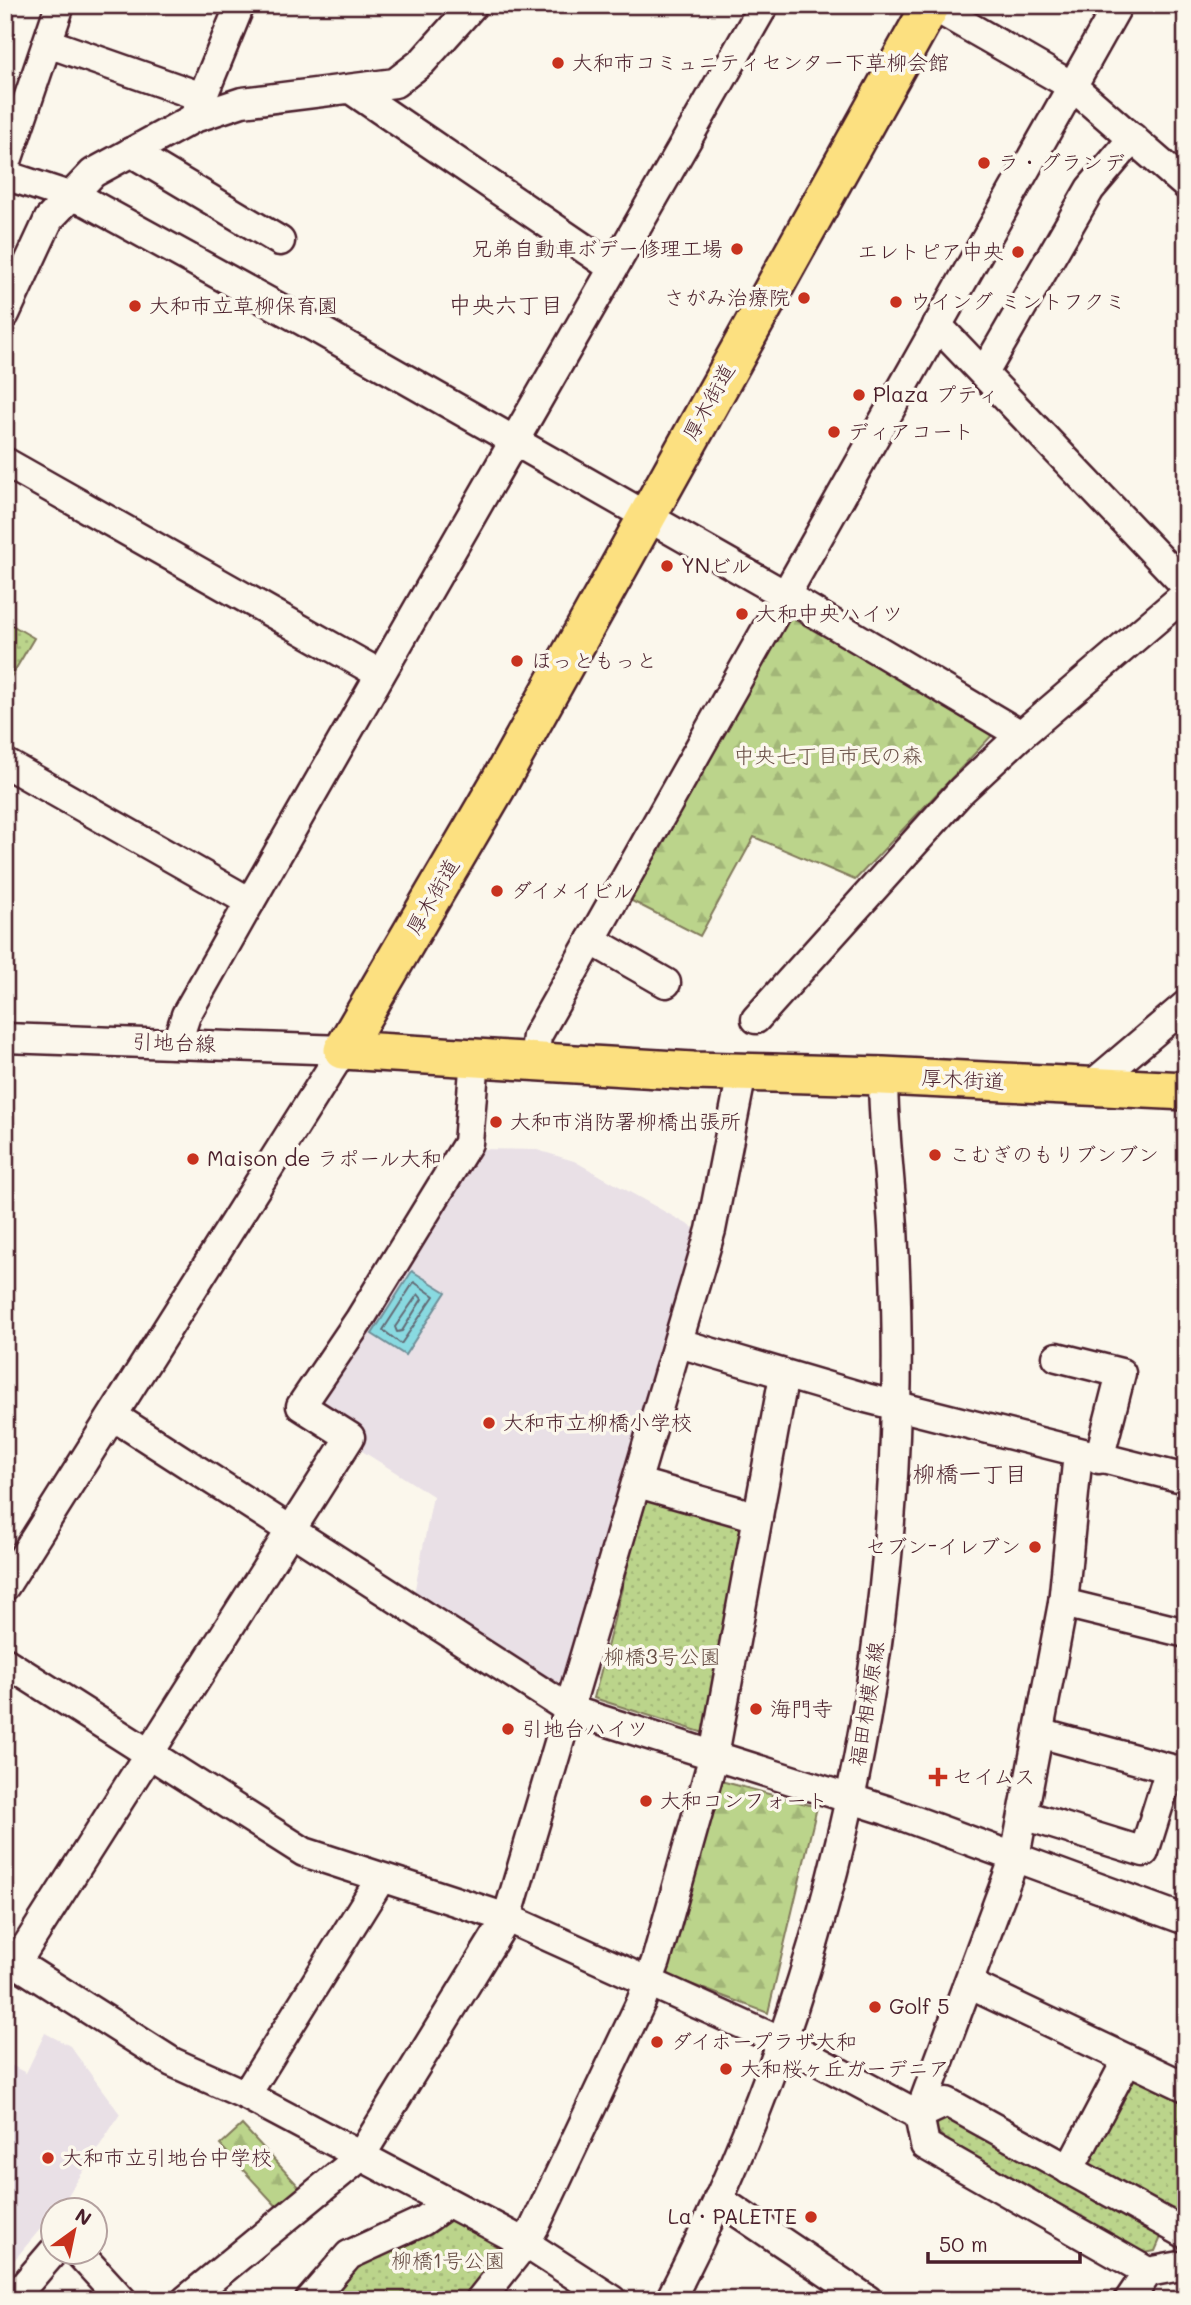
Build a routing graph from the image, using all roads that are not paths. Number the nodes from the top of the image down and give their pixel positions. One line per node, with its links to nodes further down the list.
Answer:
1 (60, 5): 7 (street)
2 (240, 5): 10 (street)
3 (473, 5): 9 (street)
4 (764, 5): 18 (street)
5 (931, 5): 8 (street); 24 (main road, 厚木街道)
6 (1118, 5): 8 (street)
7 (48, 43): 10 (street); 13 (street)
8 (1072, 86): 11 (street); 20 (street)
9 (352, 90): 10 (street); 18 (street)
10 (198, 107): 12 (street)
11 (1133, 138): 15 (street); 21 (street)
12 (131, 152): 16 (street); 17 (street)
13 (5, 167)
14 (5, 174): 16 (street)
15 (1186, 184)
16 (69, 194): 19 (street); 22 (street)
17 (280, 241)
18 (613, 268): 22 (street)
19 (5, 314)
20 (937, 325): 21 (street); 27 (street)
21 (984, 373): 25 (street)
22 (512, 443): 24 (street); 28 (street)
23 (5, 462): 28 (street)
24 (645, 516): 27 (street); 38 (main road, 厚木街道)
25 (1186, 586)
26 (1186, 594): 29 (street)
27 (785, 595): 29 (street); 32 (street)
28 (380, 674): 31 (street)
29 (1021, 735): 35 (street)
30 (8, 771): 31 (street)
31 (250, 902): 37 (street)
32 (591, 940): 33 (street); 40 (street)
33 (666, 983)
34 (1186, 1005): 43 (street)
35 (756, 1020)
36 (6, 1039): 37 (street, 引地台線)
37 (177, 1042): 38 (street, 引地台線)
38 (343, 1050): 39 (main road, 厚木街道); 49 (street)
39 (475, 1058): 40 (main road, 厚木街道); 54 (street)
40 (534, 1061): 41 (main road, 厚木街道)
41 (742, 1073): 42 (main road, 厚木街道); 45 (street)
42 (883, 1076): 43 (main road, 厚木街道); 48 (street, 福田相模原線)
43 (1093, 1084): 44 (main road, 厚木街道)
44 (1186, 1091)
45 (679, 1343): 47 (street); 52 (street)
46 (1057, 1357): 50 (street)
47 (784, 1375): 48 (street); 53 (street)
48 (896, 1406): 50 (street); 64 (street, 福田相模原線)
49 (113, 1416): 54 (street); 55 (street)
50 (1089, 1456): 51 (street); 56 (street)
51 (1186, 1479)
52 (638, 1483): 53 (street); 59 (street)
53 (758, 1517): 62 (street)
54 (290, 1530): 59 (street); 61 (street)
55 (5, 1586)
56 (1063, 1603): 57 (street); 60 (street)
57 (1186, 1633)
58 (5, 1662): 61 (street)
59 (570, 1710): 62 (street); 68 (street)
60 (1039, 1733): 63 (street); 65 (street)
61 (148, 1753): 67 (street); 70 (street)
62 (713, 1755): 64 (street); 71 (street)
63 (1178, 1771): 65 (street)
64 (851, 1800): 66 (street); 73 (street, 福田相模原線)
65 (1024, 1815): 66 (street)
66 (1015, 1857): 69 (street); 72 (street)
67 (381, 1878): 68 (street); 76 (street)
68 (507, 1918): 71 (street); 78 (street)
69 (1186, 1920)
70 (10, 1960): 76 (street)
71 (648, 1982): 73 (street); 83 (street)
72 (969, 1984): 74 (street); 77 (street)
73 (782, 2042): 77 (street); 80 (street, 福田相模原線)
74 (1127, 2060): 75 (street); 79 (street)
75 (1186, 2088)
76 (246, 2095): 78 (street)
77 (919, 2115): 79 (street); 87 (street)
78 (360, 2157): 81 (street); 90 (street)
79 (1069, 2170): 82 (street)
80 (718, 2199): 94 (street, 福田相模原線); 95 (street)
81 (447, 2203): 83 (street); 91 (street)
82 (1186, 2234)
83 (525, 2243): 92 (street); 93 (street)
84 (41, 2266): 88 (street)
85 (91, 2266): 89 (street)
86 (1186, 2266): 87 (street)
87 (1149, 2272): 96 (street)
88 (12, 2300)
89 (122, 2300)
90 (186, 2300)
91 (310, 2300)
92 (480, 2300)
93 (613, 2300)
94 (670, 2300)
95 (867, 2300)
96 (1129, 2300)

